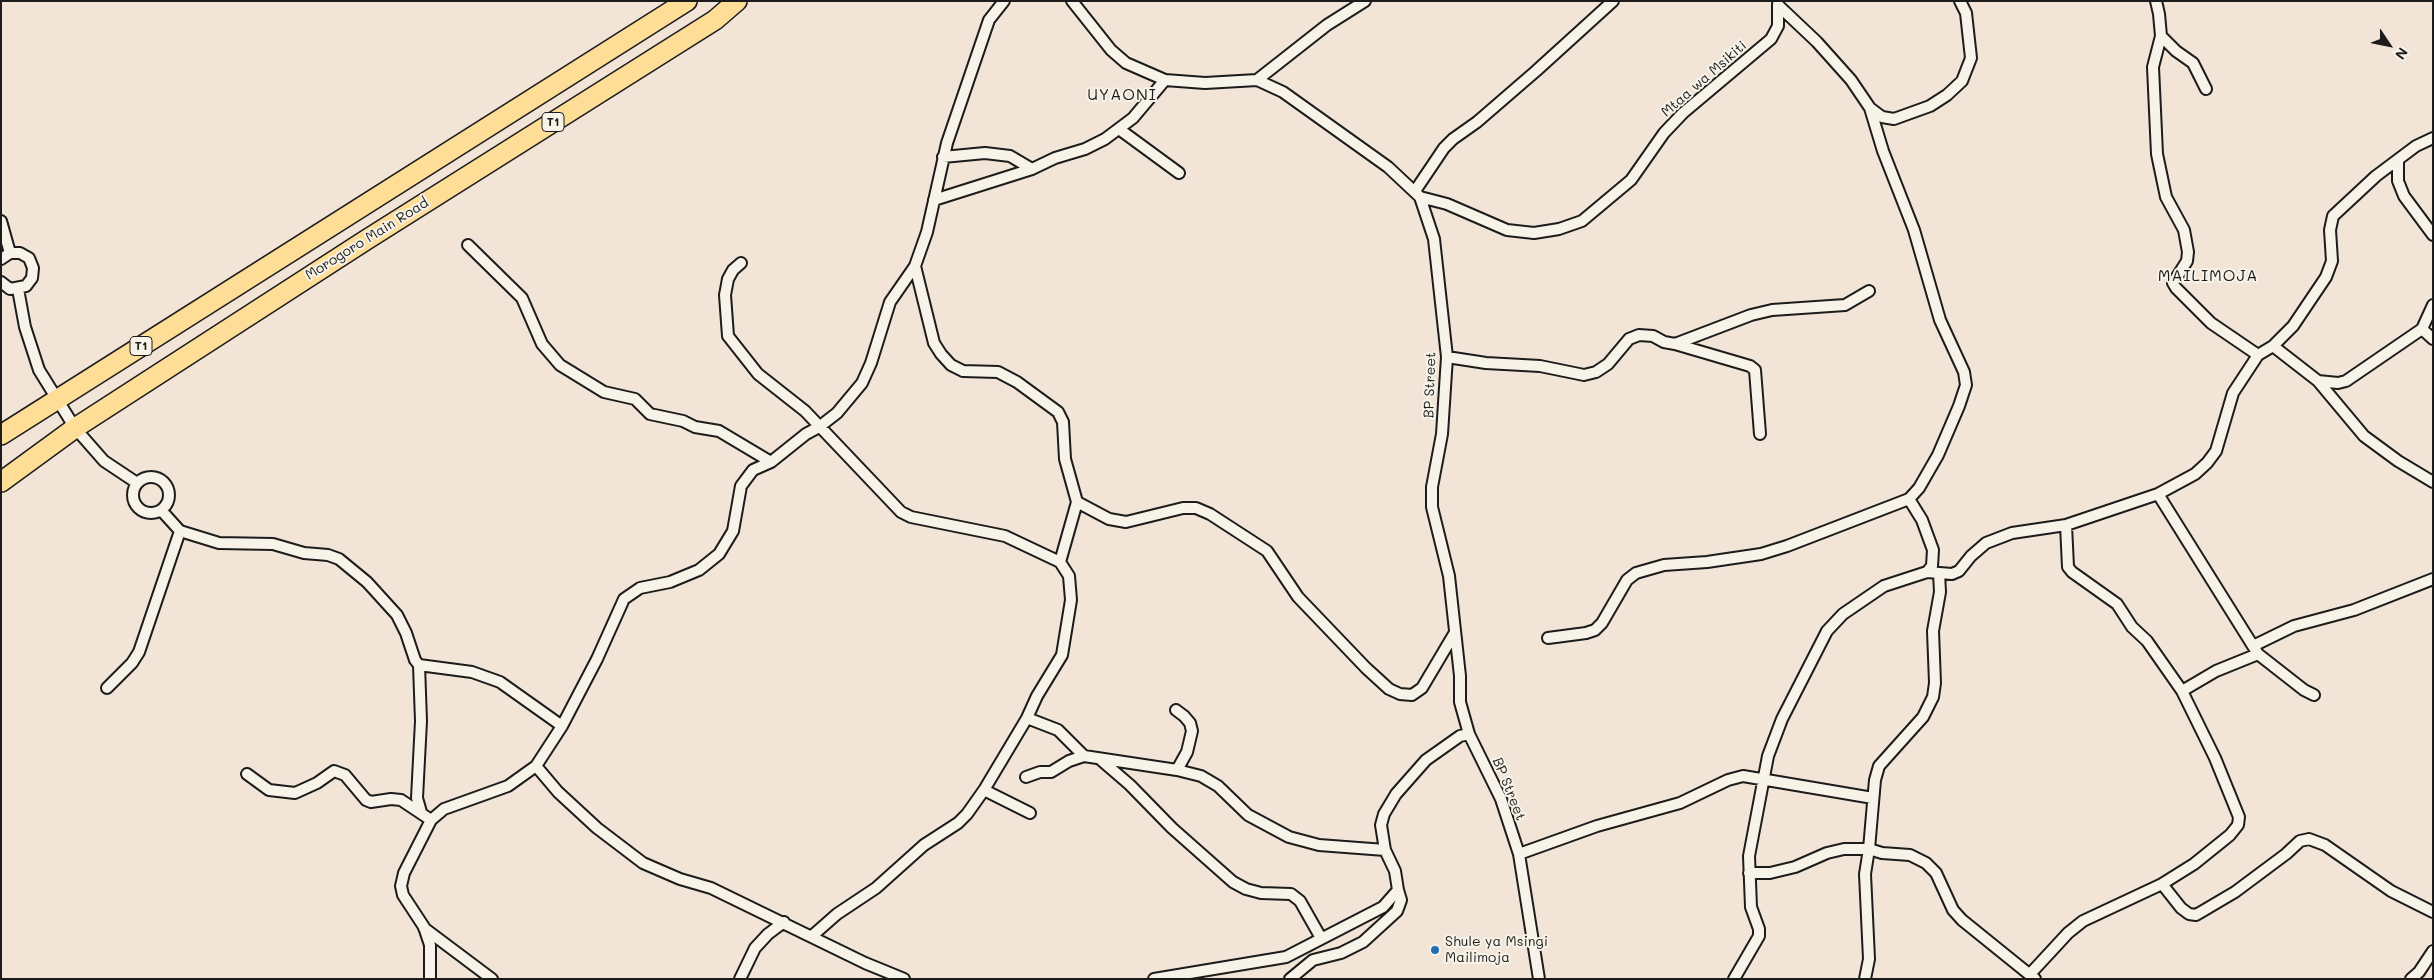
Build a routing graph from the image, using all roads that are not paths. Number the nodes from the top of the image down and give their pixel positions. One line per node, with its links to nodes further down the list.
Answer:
1 (687, 1): 40 (highway, T1)
2 (736, 1): 42 (highway, Morogoro Main Road / T1)
3 (1004, 1): 17 (street)
4 (1072, 1): 11 (street, BP Street)
5 (1365, 1): 12 (street)
6 (1612, 1): 21 (street)
7 (1960, 1): 14 (street)
8 (2156, 1): 10 (street)
9 (1779, 4): 14 (street); 21 (street, Mtaa wa Msikiti)
10 (2161, 36): 13 (street); 37 (street)
11 (1165, 80): 12 (street, BP Street); 15 (street)
12 (1257, 80): 21 (street, BP Street)
13 (2206, 89)
14 (1870, 108): 50 (street)
15 (1119, 129): 19 (street); 20 (street)
16 (2433, 138): 18 (street)
17 (944, 157): 19 (street); 22 (street)
18 (2398, 161): 24 (street); 36 (street)
19 (1032, 169): 22 (street)
20 (1179, 173)
21 (1418, 194): 38 (street, BP Street)
22 (934, 200): 28 (street)
23 (1, 221): 26 (street)
24 (2433, 234)
25 (468, 245): 45 (street)
26 (6, 256): 30 (street)
27 (741, 263): 41 (street)
28 (915, 266): 41 (street); 51 (street)
29 (1, 282): 30 (street)
30 (18, 289): 40 (street)
31 (1869, 291): 35 (street)
32 (2433, 305): 33 (street)
33 (2422, 328): 34 (street); 39 (street)
34 (2433, 339)
35 (1675, 344): 38 (street); 43 (street)
36 (2274, 346): 37 (street); 39 (street)
37 (2258, 355): 49 (street)
38 (1447, 357): 61 (street, BP Street)
39 (2318, 381): 47 (street)
40 (57, 400): 42 (street); 44 (highway, T1)
41 (819, 427): 45 (street); 55 (street)
42 (76, 428): 46 (highway, Morogoro Main Road / T1); 48 (street)
43 (1760, 434)
44 (1, 435)
45 (771, 462): 70 (street)
46 (1, 482)
47 (2433, 482)
48 (137, 483): 52 (street); 52 (street)
49 (2158, 494): 53 (street); 63 (street)
50 (1909, 499): 56 (street); 62 (street)
51 (1077, 502): 55 (street); 61 (street)
52 (161, 510): 54 (street)
53 (2066, 525): 58 (street); 66 (street)
54 (180, 531): 64 (street); 65 (street)
55 (1060, 562): 69 (street)
56 (1927, 572): 57 (street); 78 (street)
57 (1939, 573): 58 (street); 60 (street)
58 (1952, 574): 60 (street)
59 (2433, 579): 63 (street)
60 (1940, 592): 80 (street)
61 (1454, 634): 71 (street, BP Street)
62 (1548, 638)
63 (2256, 650): 66 (street); 67 (street)
64 (419, 665): 70 (street); 81 (street)
65 (107, 688)
66 (2182, 691): 88 (street)
67 (2314, 696)
68 (1176, 710): 75 (street)
69 (1027, 718): 72 (street); 79 (street)
70 (562, 726): 74 (street)
71 (1469, 734): 85 (street); 86 (street, BP Street)
72 (1084, 756): 73 (street); 77 (street)
73 (1100, 760): 75 (street); 94 (street)
74 (536, 766): 83 (street); 91 (street)
75 (1177, 770): 85 (street)
76 (247, 774): 81 (street)
77 (1026, 777)
78 (1763, 778): 80 (street); 86 (street); 87 (street)
79 (984, 790): 82 (street); 93 (street)
80 (1874, 798): 84 (street)
81 (420, 812): 83 (street)
82 (1030, 813)
83 (431, 820): 92 (street)
84 (1869, 849): 87 (street); 96 (street); 105 (street)
85 (1385, 850): 89 (street)
86 (1519, 854): 103 (street, BP Street)
87 (1749, 873): 104 (street)
88 (2162, 884): 90 (street); 96 (street)
89 (1398, 890): 94 (street); 102 (street)
90 (2433, 912)
91 (784, 922): 93 (street); 100 (street)
92 (424, 927): 98 (street); 99 (street)
93 (812, 936): 97 (street)
94 (1321, 938): 101 (street)
95 (2433, 951): 106 (street)
96 (2033, 976)
97 (901, 978)
98 (430, 979)
99 (492, 979)
100 (740, 979)
101 (1154, 979)
102 (1290, 979)
103 (1539, 979)
104 (1734, 979)
105 (1865, 979)
106 (2411, 979)

